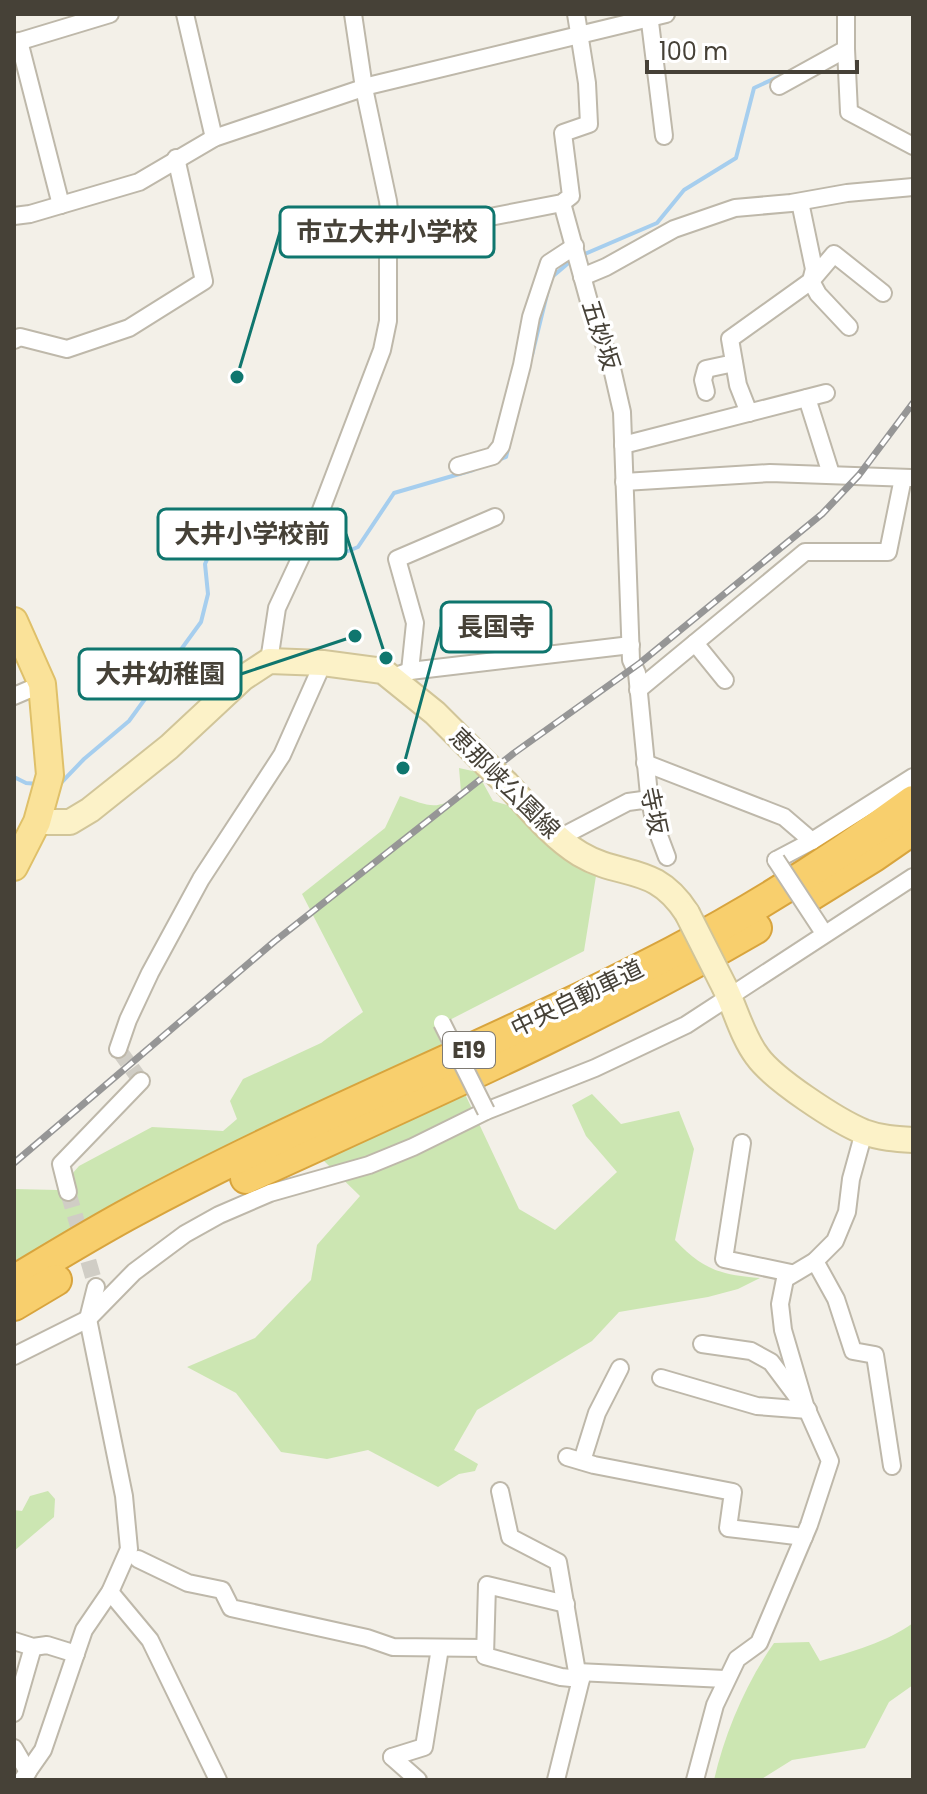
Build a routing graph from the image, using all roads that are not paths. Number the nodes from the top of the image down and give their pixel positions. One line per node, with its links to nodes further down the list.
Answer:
1 (110, 14): 8 (street)
2 (185, 14): 13 (street)
3 (353, 14): 11 (street)
4 (576, 14): 7 (street)
5 (846, 14): 9 (street)
6 (655, 15): 7 (street); 12 (street)
7 (579, 36): 11 (street); 18 (street)
8 (17, 42): 19 (street)
9 (846, 49): 10 (street); 14 (street)
10 (779, 86)
11 (364, 88): 13 (street); 21 (street)
12 (664, 136)
13 (214, 138): 15 (street)
14 (913, 146)
15 (176, 158): 19 (street); 27 (street)
16 (913, 187): 17 (street)
17 (800, 202): 23 (street); 24 (street)
18 (562, 203): 21 (street); 22 (street, 五妙坂)
19 (61, 205): 20 (street)
20 (14, 216)
21 (392, 236): 42 (street)
22 (575, 246): 23 (street, 五妙坂); 34 (street)
23 (582, 277): 33 (street, 五妙坂)
24 (811, 281): 25 (street); 26 (street); 28 (street)
25 (883, 293)
26 (849, 327)
27 (14, 340)
28 (734, 363): 29 (street); 32 (street)
29 (706, 392)
30 (826, 393): 31 (street)
31 (807, 398): 32 (street); 35 (street)
32 (749, 413): 33 (street)
33 (623, 445): 37 (street, 五妙坂)
34 (458, 466)
35 (831, 474): 36 (street); 37 (street)
36 (908, 478): 40 (street)
37 (624, 482): 41 (street, 五妙坂)
38 (495, 517): 44 (street)
39 (14, 621): 46 (main road)
40 (695, 643): 45 (street); 47 (street)
41 (631, 645): 44 (street); 47 (street, 寺坂)
42 (269, 661): 43 (main road, 恵那峡公園線); 53 (main road)
43 (323, 663): 44 (main road, 恵那峡公園線); 63 (street)
44 (400, 674): 55 (main road, 恵那峡公園線, bridge)
45 (725, 680)
46 (42, 684): 48 (street); 53 (main road)
47 (638, 690): 49 (street, 寺坂)
48 (14, 696)
49 (645, 763): 51 (street, 寺坂); 56 (street)
50 (913, 777): 56 (street)
51 (650, 799): 55 (street); 57 (street, 寺坂)
52 (913, 801): 72 (highway, 中央自動車道 / E19)
53 (37, 822): 58 (main road)
54 (913, 829): 74 (highway, 中央自動車道 / E19)
55 (559, 838): 61 (main road, 恵那峡公園線, bridge)
56 (812, 841): 60 (street, bridge)
57 (667, 857)
58 (14, 867)
59 (913, 877): 60 (street)
60 (823, 930): 61 (street)
61 (727, 992): 65 (street); 66 (main road, 恵那峡公園線)
62 (442, 1023): 65 (street, bridge)
63 (118, 1049)
64 (141, 1081): 69 (street)
65 (486, 1111): 75 (street)
66 (864, 1132): 67 (main road, 恵那峡公園線); 70 (street)
67 (913, 1140)
68 (742, 1143): 71 (street)
69 (68, 1192)
70 (815, 1261): 71 (street); 81 (street)
71 (791, 1273): 80 (street)
72 (14, 1281)
73 (96, 1287): 75 (street)
74 (14, 1305)
75 (88, 1319): 77 (street); 85 (street)
76 (702, 1344): 80 (street)
77 (14, 1356)
78 (620, 1368): 83 (street)
79 (661, 1378): 80 (street)
80 (808, 1410): 83 (street)
81 (892, 1466)
82 (500, 1491): 86 (street)
83 (804, 1537): 93 (street)
84 (138, 1559): 89 (street)
85 (110, 1592): 91 (street); 97 (street)
86 (566, 1604): 90 (street); 92 (street)
87 (14, 1641): 88 (street)
88 (33, 1647): 91 (street); 94 (street)
89 (440, 1648): 90 (street); 98 (street)
90 (484, 1648): 92 (street)
91 (76, 1654): 96 (street)
92 (579, 1675): 93 (street); 99 (street)
93 (725, 1679): 100 (street)
94 (14, 1713)
95 (14, 1748): 96 (street)
96 (25, 1776)
97 (218, 1780)
98 (418, 1780)
99 (556, 1780)
100 (695, 1780)

